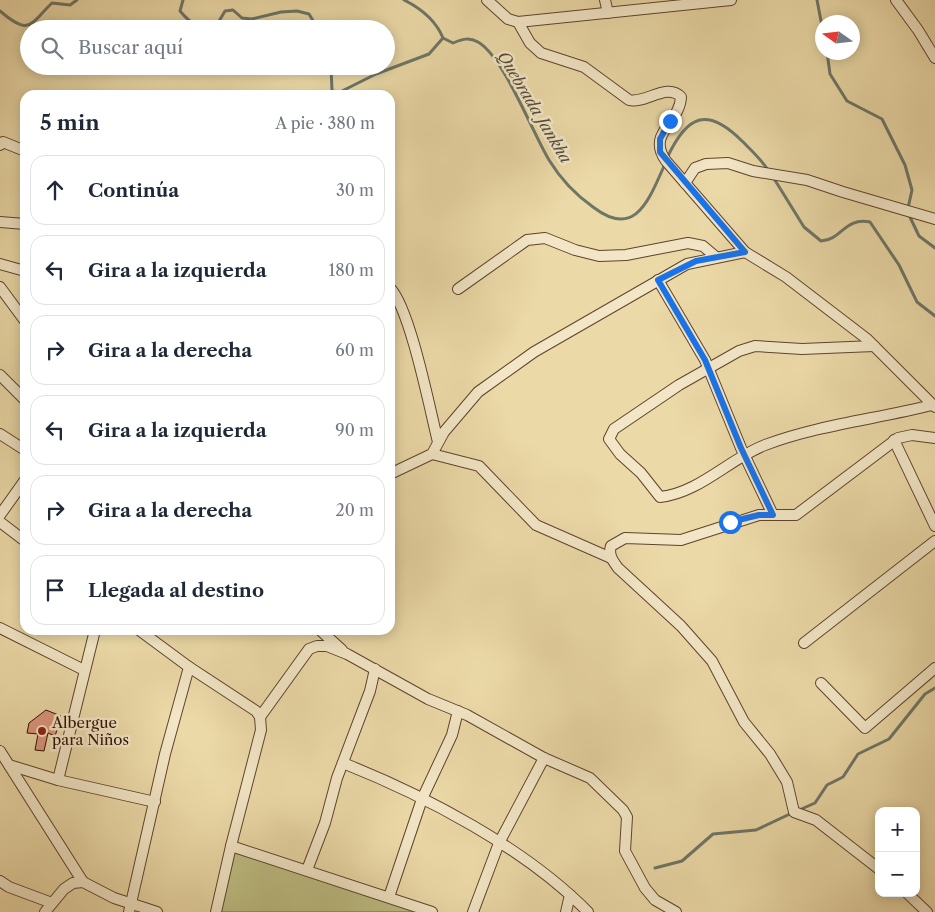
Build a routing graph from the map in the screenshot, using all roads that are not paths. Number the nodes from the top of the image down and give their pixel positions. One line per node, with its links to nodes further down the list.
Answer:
1 (487, 0): 6 (street)
2 (605, 0): 5 (street)
3 (731, 0): 5 (street)
4 (896, 0): 7 (street)
5 (608, 13): 6 (street)
6 (518, 22): 10 (street)
7 (935, 58)
8 (1, 143): 9 (street)
9 (20, 150)
10 (685, 182): 11 (street); 14 (street)
11 (935, 219)
12 (0, 222): 13 (street)
13 (20, 224)
14 (745, 252): 15 (street); 23 (street)
15 (716, 258): 18 (street); 20 (street)
16 (0, 264): 17 (street)
17 (20, 270)
18 (658, 280): 24 (street); 31 (street)
19 (0, 287): 22 (street)
20 (458, 288)
21 (395, 296): 31 (street)
22 (20, 314)
23 (874, 346): 24 (street); 27 (street)
24 (708, 368): 34 (street); 34 (street)
25 (0, 375): 26 (street)
26 (20, 395)
27 (934, 406): 34 (street)
28 (0, 434): 32 (street)
29 (935, 438): 30 (street)
30 (894, 440): 38 (street); 40 (street)
31 (438, 442): 33 (street)
32 (20, 447)
33 (432, 454): 35 (street); 43 (street)
34 (744, 456): 38 (street)
35 (395, 472)
36 (20, 487): 37 (street)
37 (0, 515)
38 (773, 515): 43 (street)
39 (0, 522): 41 (street)
40 (935, 526)
41 (20, 538)
42 (935, 541): 48 (street)
43 (611, 558): 66 (street)
44 (0, 628): 52 (street)
45 (93, 635): 52 (street)
46 (146, 635): 50 (street)
47 (326, 635): 49 (street)
48 (804, 643)
49 (347, 654): 53 (street); 56 (street)
50 (188, 667): 56 (street); 63 (street)
51 (935, 668): 54 (street)
52 (84, 670): 61 (street)
53 (375, 670): 55 (street); 59 (street)
54 (821, 683)
55 (458, 711): 58 (street); 62 (street)
56 (260, 717): 65 (street)
57 (0, 751): 60 (street)
58 (544, 758): 64 (street); 82 (street)
59 (343, 763): 62 (street); 67 (street)
60 (9, 765): 61 (street); 69 (street)
61 (58, 780): 63 (street)
62 (422, 799): 64 (street); 71 (street)
63 (155, 802): 74 (street)
64 (499, 843): 70 (street); 79 (street)
65 (231, 846): 67 (street); 77 (street)
66 (875, 865)
67 (307, 870): 71 (street)
68 (0, 881): 73 (street)
69 (83, 882): 73 (street); 74 (street)
70 (570, 895): 80 (street); 81 (street)
71 (390, 897): 78 (street)
72 (911, 897): 83 (street)
73 (52, 903): 75 (street)
74 (130, 908): 76 (street)
75 (45, 912)
76 (157, 912)
77 (216, 912)
78 (432, 912)
79 (473, 912)
80 (566, 912)
81 (588, 912)
82 (676, 912)
83 (927, 912)

